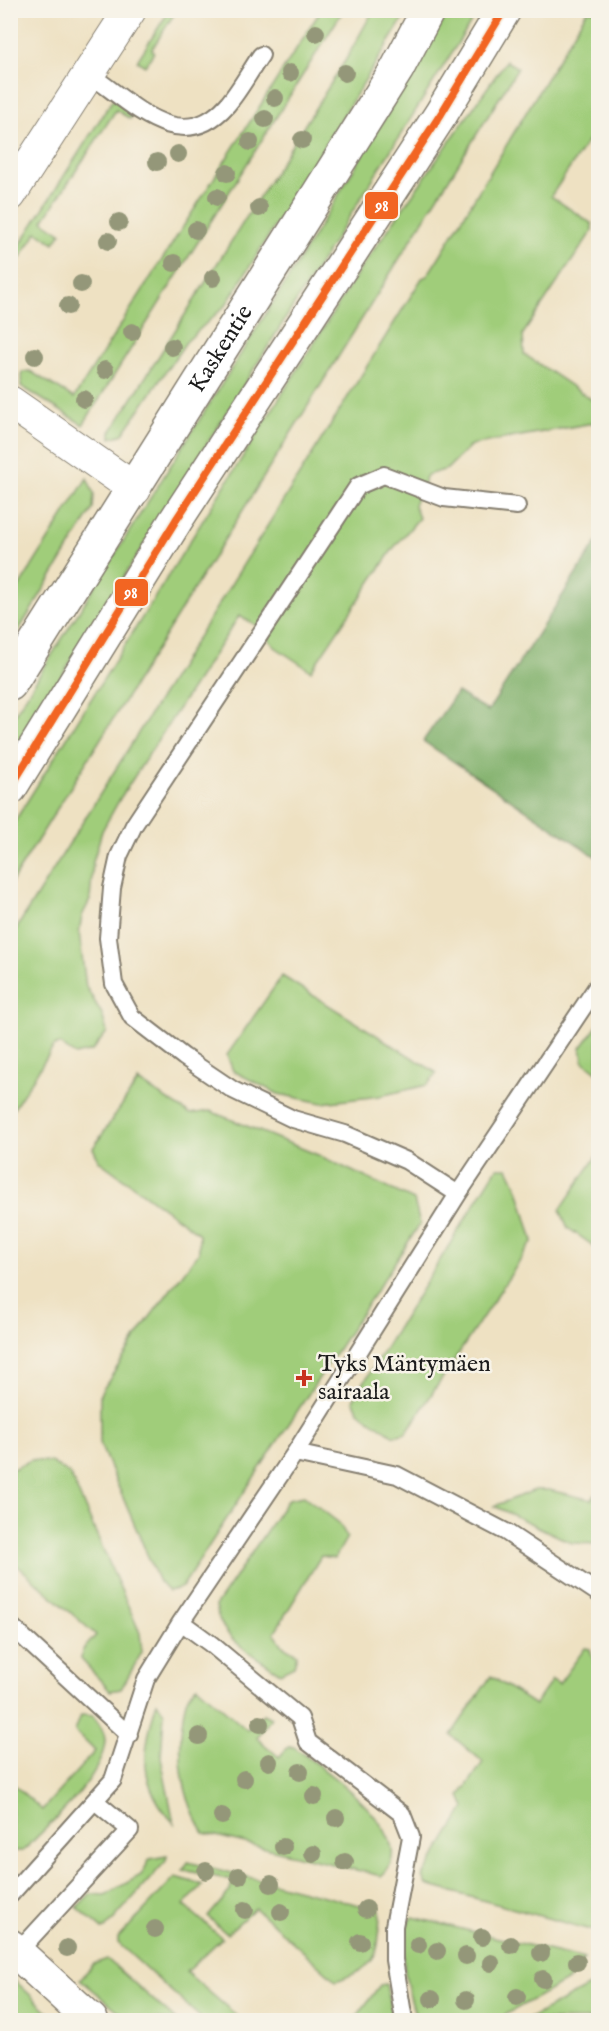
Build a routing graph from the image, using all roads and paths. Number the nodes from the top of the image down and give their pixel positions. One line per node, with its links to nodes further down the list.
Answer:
1 (130, 10): 5 (street)
2 (428, 10): 8 (main road, Kaskentie)
3 (504, 10): 11 (main road)
4 (261, 55): 5 (lane)
5 (89, 74): 6 (street)
6 (10, 195)
7 (10, 402): 8 (street)
8 (135, 489): 10 (main road, Kaskentie)
9 (517, 506): 13 (lane)
10 (10, 684)
11 (10, 788)
12 (598, 985): 13 (lane)
13 (458, 1194): 14 (lane)
14 (295, 1453): 15 (lane); 16 (lane)
15 (598, 1593)
16 (181, 1622): 18 (lane); 23 (lane)
17 (10, 1625): 18 (lane)
18 (129, 1735): 19 (lane)
19 (95, 1801): 20 (lane); 21 (lane)
20 (10, 1895)
21 (14, 1949): 22 (main road)
22 (92, 2020)
23 (405, 2020)

